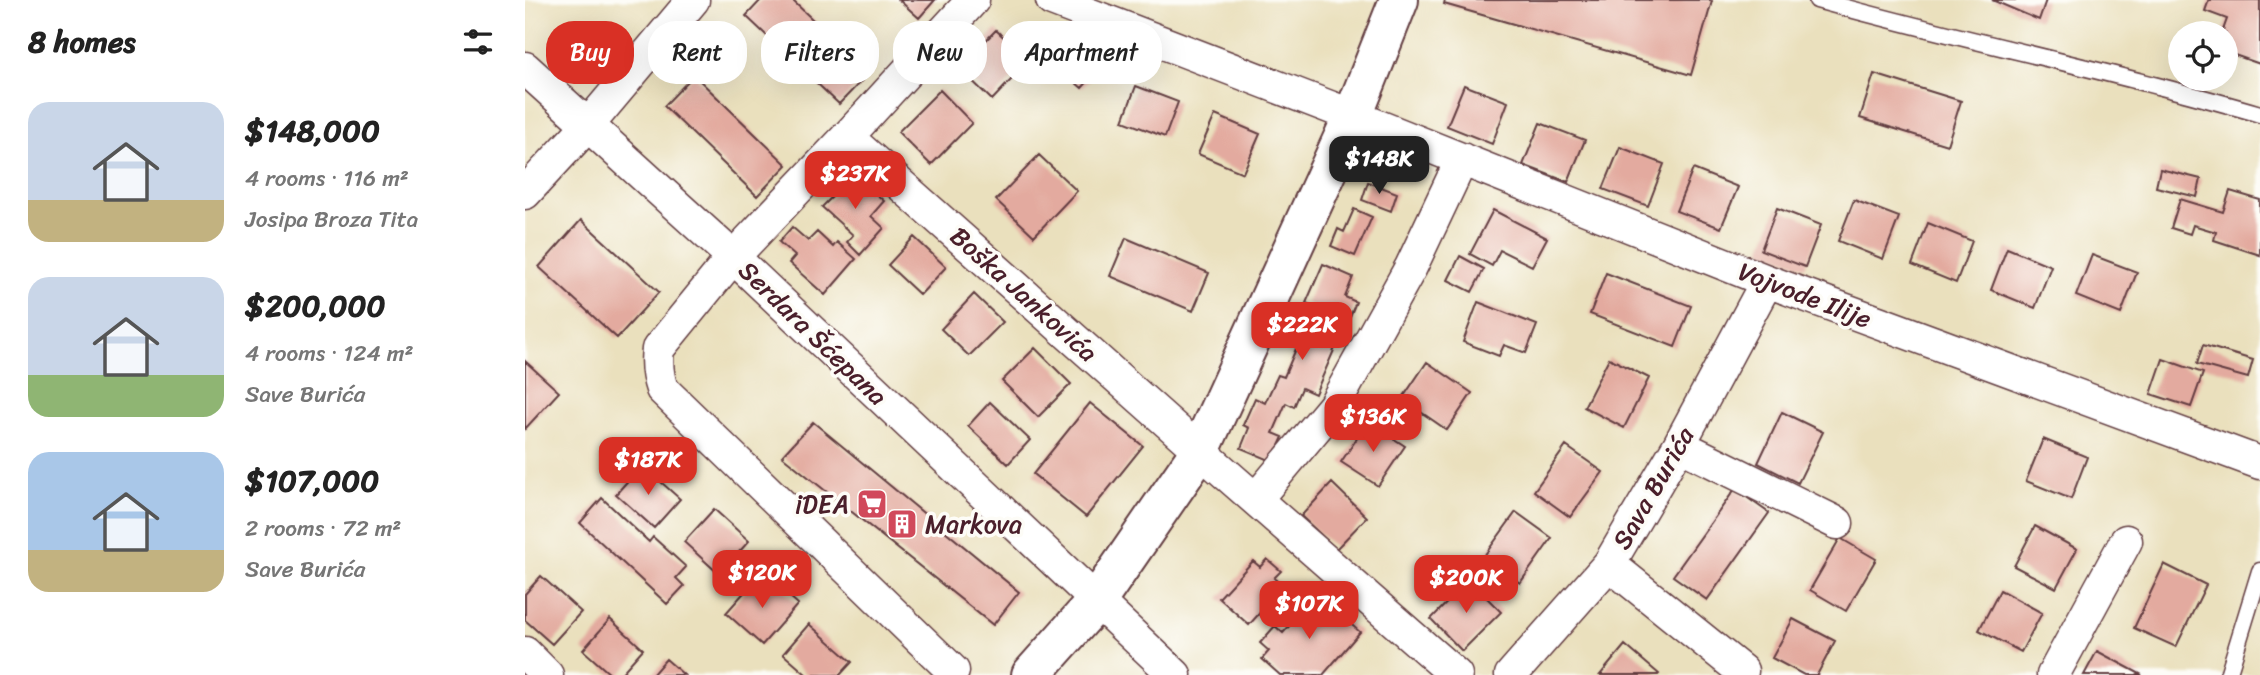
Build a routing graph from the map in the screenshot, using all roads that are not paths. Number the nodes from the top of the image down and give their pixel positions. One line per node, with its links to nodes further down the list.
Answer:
1 (694, 0): 9 (street)
2 (973, 0): 10 (street)
3 (1052, 0): 8 (street, Vojvode Ilije)
4 (1399, 0): 8 (street)
5 (1817, 0): 7 (lane)
6 (525, 68): 9 (street, Serdara Šćepana)
7 (2260, 114)
8 (1353, 116): 11 (street, Vojvode Ilije); 16 (street)
9 (588, 125): 12 (street); 13 (street, Serdara Šćepana)
10 (847, 138): 13 (street); 16 (street, Boška Jankovića)
11 (1462, 159): 14 (street, Vojvode Ilije); 18 (street)
12 (525, 193)
13 (733, 257): 23 (street, Serdara Šćepana); 25 (street)
14 (1767, 281): 15 (street, Sava Burića); 17 (street, Vojvode Ilije)
15 (1679, 445): 19 (street); 21 (street, Sava Burića)
16 (1200, 451): 18 (street, Boška Jankovića); 23 (street)
17 (2260, 463)
18 (1256, 499): 30 (street, Boška Jankovića)
19 (1837, 523)
20 (2126, 541): 32 (street)
21 (1609, 564): 26 (street); 31 (street, Sava Burića)
22 (2260, 571): 33 (lane)
23 (1096, 602): 28 (street); 29 (street, Serdara Šćepana)
24 (525, 653): 27 (street)
25 (953, 671)
26 (1742, 671)
27 (547, 675)
28 (1031, 675)
29 (1175, 675)
30 (1457, 675)
31 (1511, 675)
32 (2053, 675)
33 (2228, 675)

